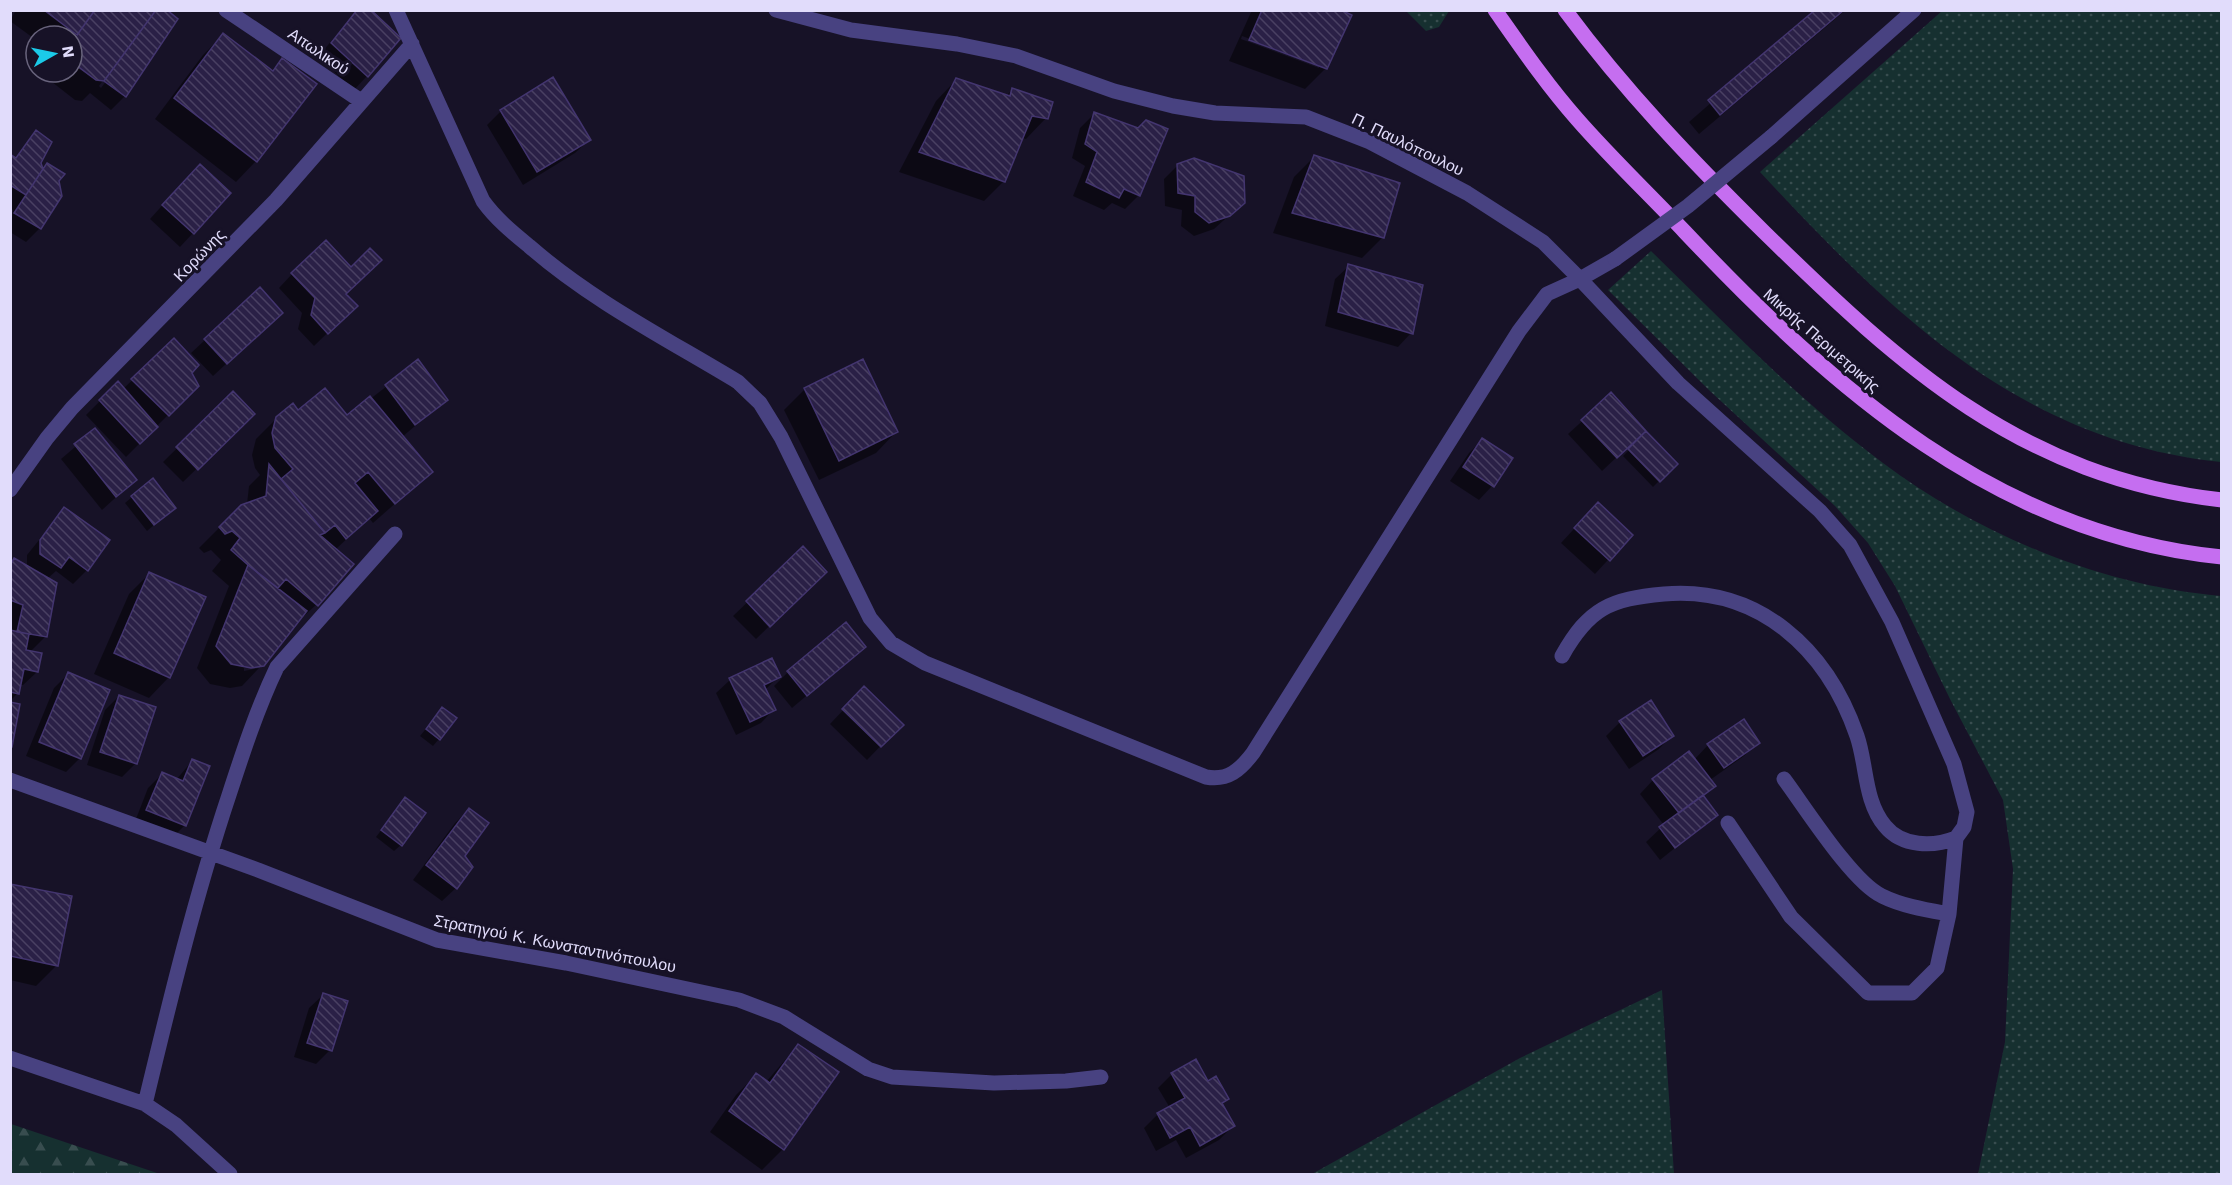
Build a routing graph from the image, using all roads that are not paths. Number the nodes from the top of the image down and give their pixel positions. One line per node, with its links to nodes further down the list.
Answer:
1 (226, 10): 8 (street, Αιτωλικού)
2 (396, 10): 7 (street)
3 (776, 10): 9 (street, Π. Παυλόπουλου)
4 (1495, 10): 13 (main road, Μικρής Περιμετρικής)
5 (1565, 10): 11 (main road)
6 (1914, 10): 9 (street, bridge)
7 (412, 44): 8 (street, Κορώνης); 9 (street)
8 (362, 101): 10 (street, Κορώνης)
9 (1580, 279): 18 (street, Π. Παυλόπουλου)
10 (10, 490)
11 (2222, 500)
12 (395, 534): 19 (street)
13 (2222, 557)
14 (1562, 656): 18 (street)
15 (1784, 779): 20 (street)
16 (10, 780): 19 (street, Στρατηγού Κ. Κωνσταντινόπουλου)
17 (1728, 823): 20 (street, Π. Παυλόπουλου)
18 (1956, 838): 20 (street, Π. Παυλόπουλου)
19 (210, 853): 22 (street, Στρατηγού Κ. Κωνσταντινόπουλου); 23 (street)
20 (1949, 914)
21 (10, 1058): 23 (street)
22 (1101, 1077)
23 (145, 1104): 24 (street)
24 (230, 1174)

